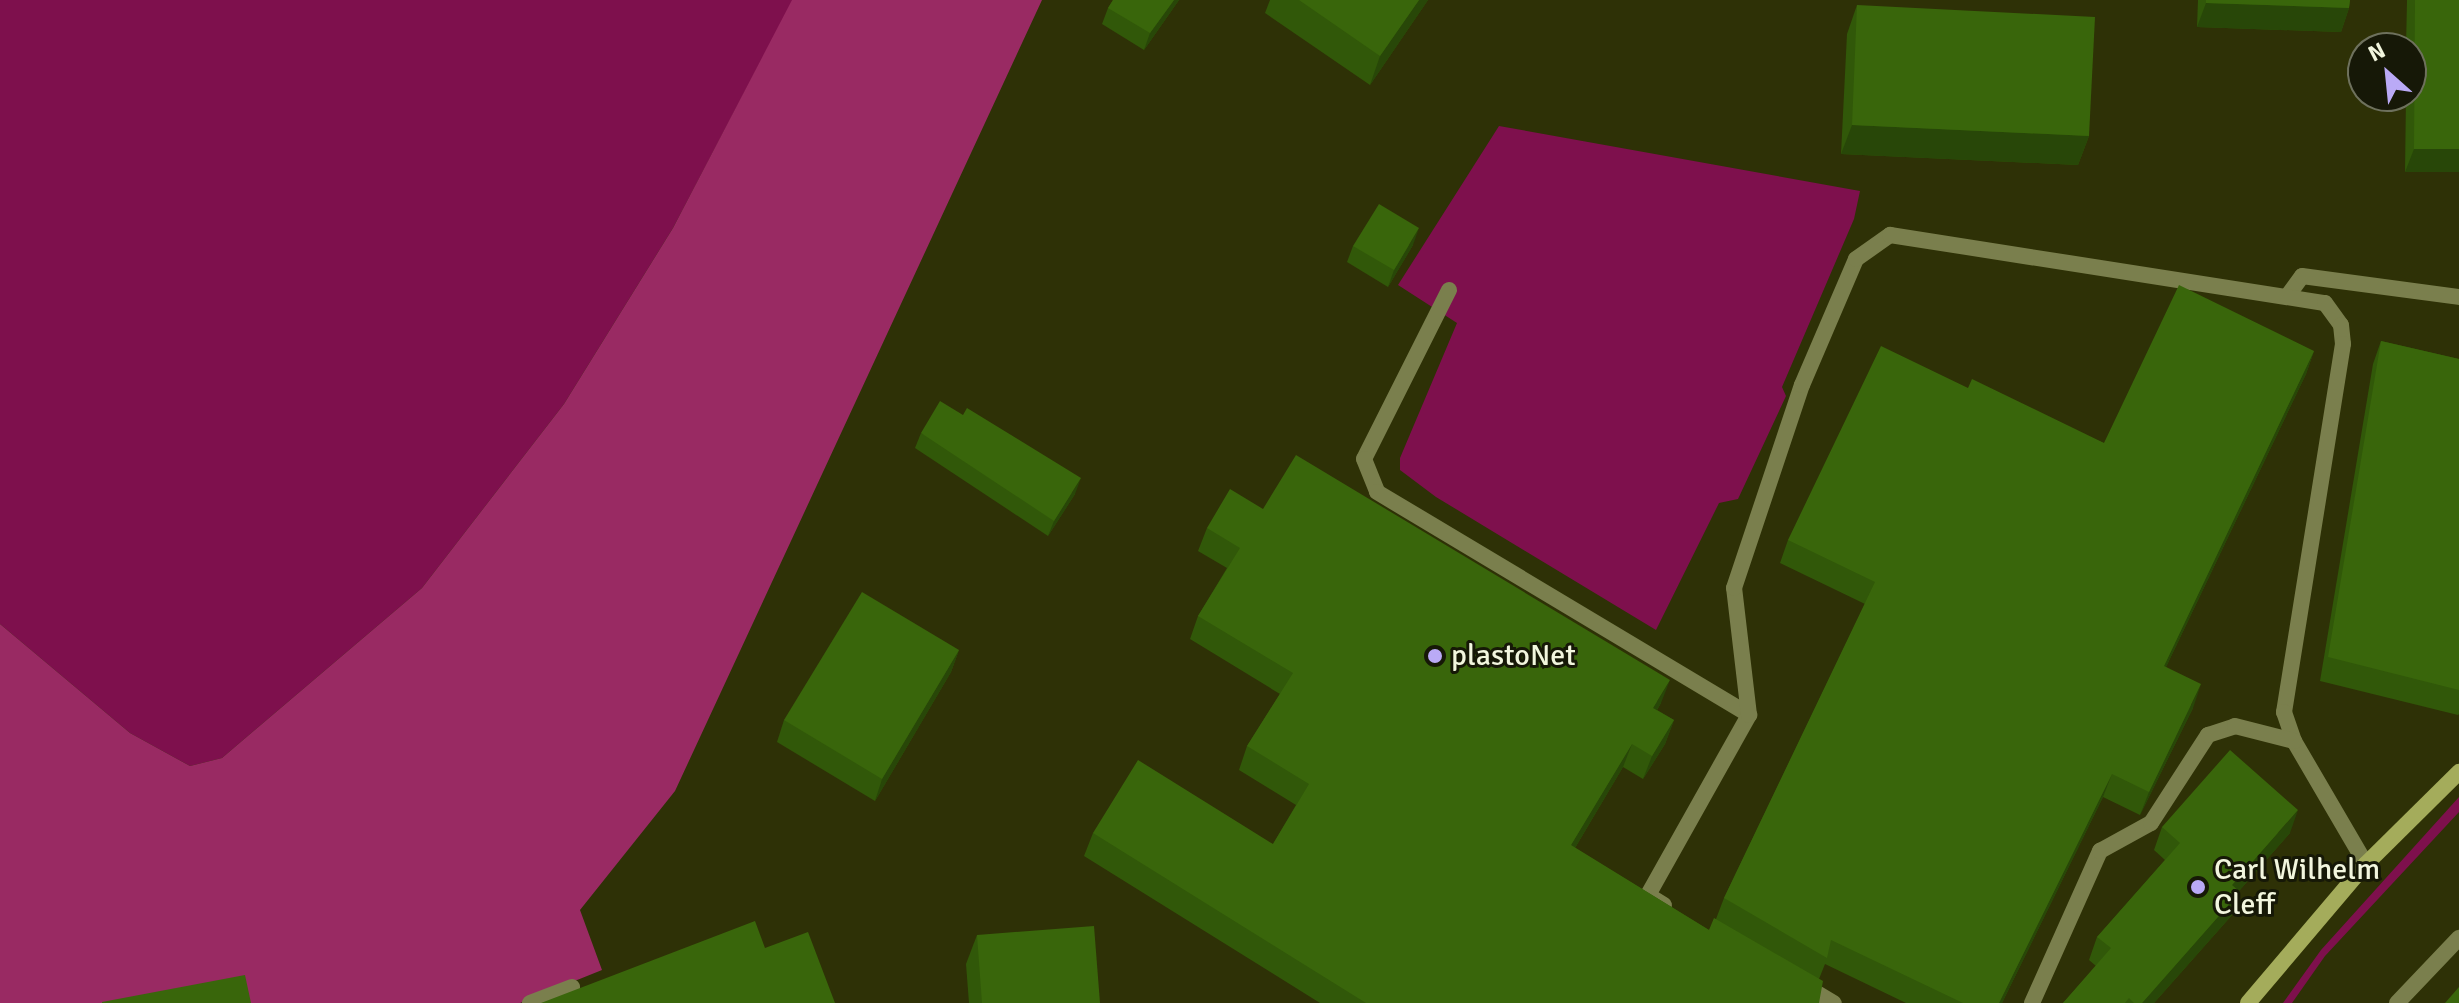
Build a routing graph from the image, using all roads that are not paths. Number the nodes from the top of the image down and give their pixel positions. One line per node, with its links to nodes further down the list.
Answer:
1 (1449, 290): 4 (lane)
2 (2289, 294): 3 (lane); 4 (lane); 5 (lane)
3 (2459, 297)
4 (1749, 715): 8 (lane)
5 (2294, 741): 7 (lane); 14 (lane)
6 (2459, 772): 7 (main road)
7 (2366, 864): 15 (main road)
8 (1674, 911)
9 (2459, 938): 16 (lane)
10 (1781, 972): 13 (lane)
11 (572, 987): 12 (lane)
12 (530, 1003)
13 (1834, 1003)
14 (2032, 1003)
15 (2248, 1003)
16 (2397, 1003)

